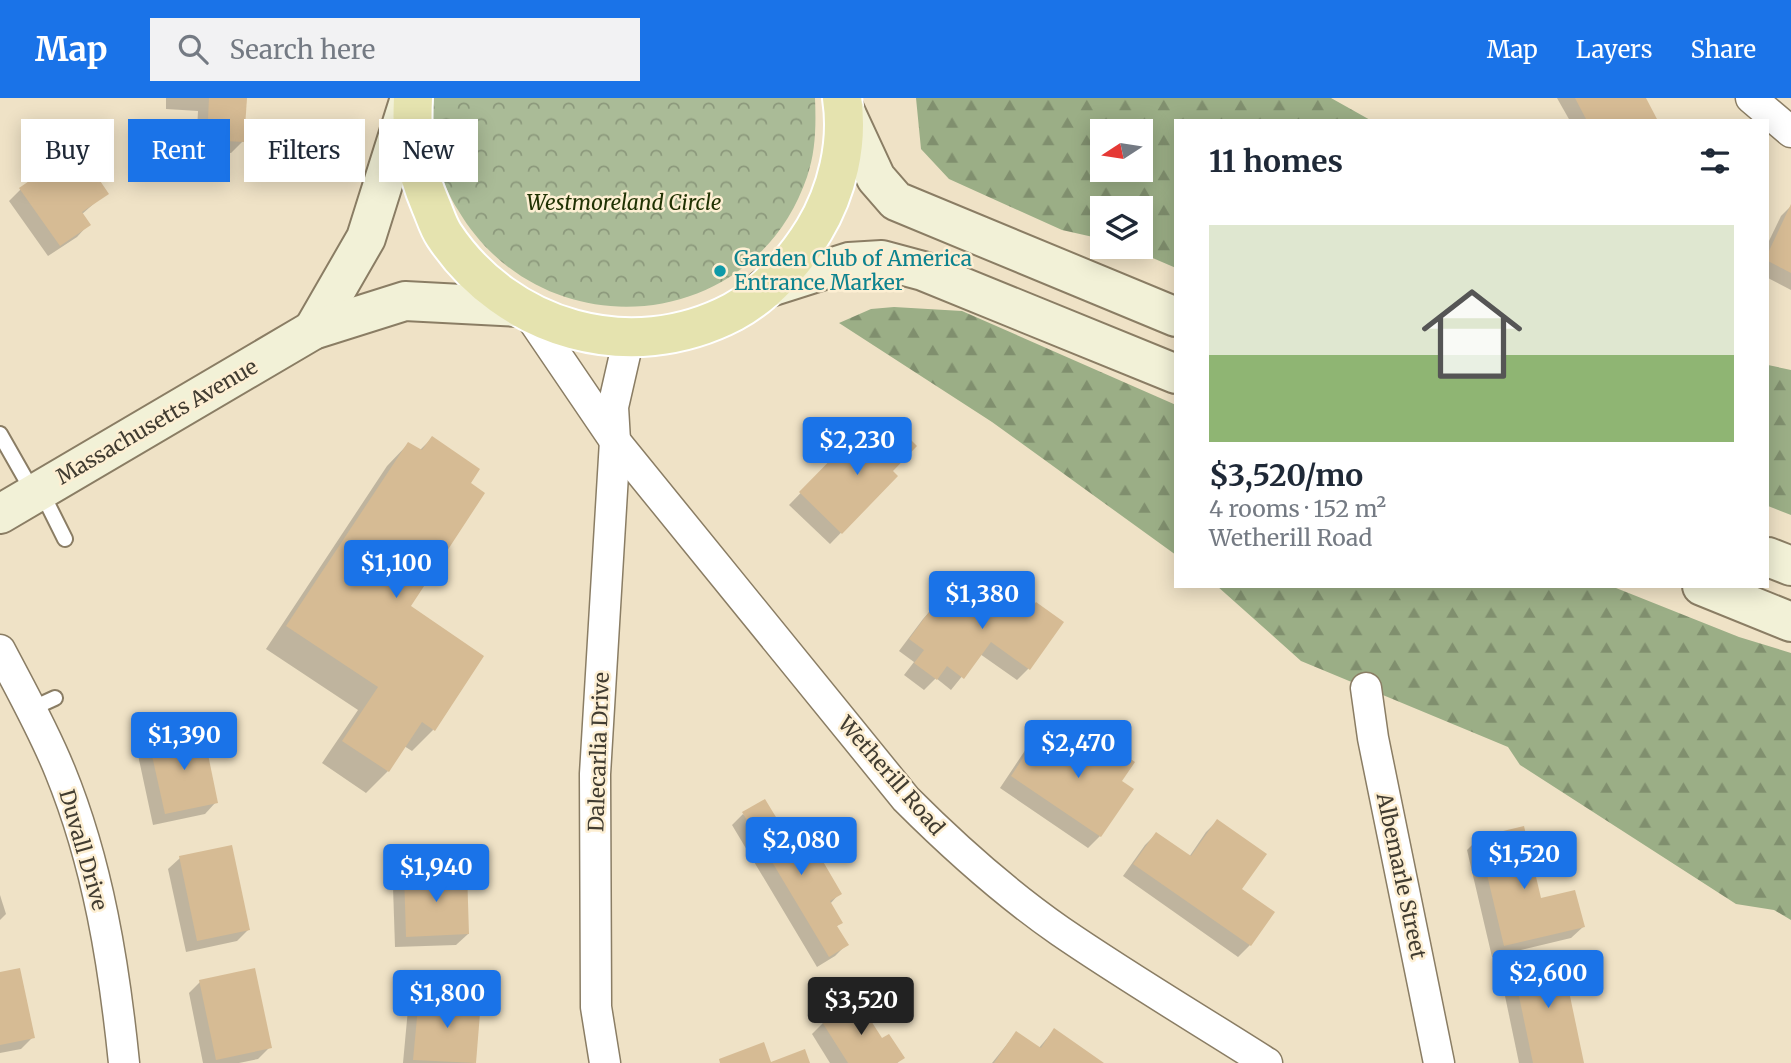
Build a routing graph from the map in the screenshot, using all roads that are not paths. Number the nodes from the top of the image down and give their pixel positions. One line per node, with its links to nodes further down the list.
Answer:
1 (412, 98): 6 (main road); 8 (main road, Massachusetts Avenue)
2 (1751, 98): 4 (street)
3 (843, 103): 5 (main road); 7 (main road)
4 (1791, 132)
5 (764, 289): 9 (main road); 10 (main road)
6 (523, 310): 8 (main road, Massachusetts Avenue); 9 (main road); 12 (street)
7 (1174, 316)
8 (313, 330): 13 (main road, Massachusetts Avenue)
9 (629, 337): 12 (street, Dalecarlia Drive)
10 (1174, 373)
11 (0, 434): 13 (lane)
12 (615, 442): 23 (street, Dalecarlia Drive); 24 (street, Wetherill Road)
13 (37, 492): 14 (main road, Massachusetts Avenue); 15 (lane)
14 (0, 514)
15 (65, 539)
16 (1769, 557): 17 (main road)
17 (1791, 566)
18 (1707, 588): 19 (main road)
19 (1791, 622)
20 (0, 650): 22 (street, Duvall Drive)
21 (1366, 688): 25 (street, Albemarle Street)
22 (124, 1063)
23 (605, 1063)
24 (1267, 1063)
25 (1440, 1063)

